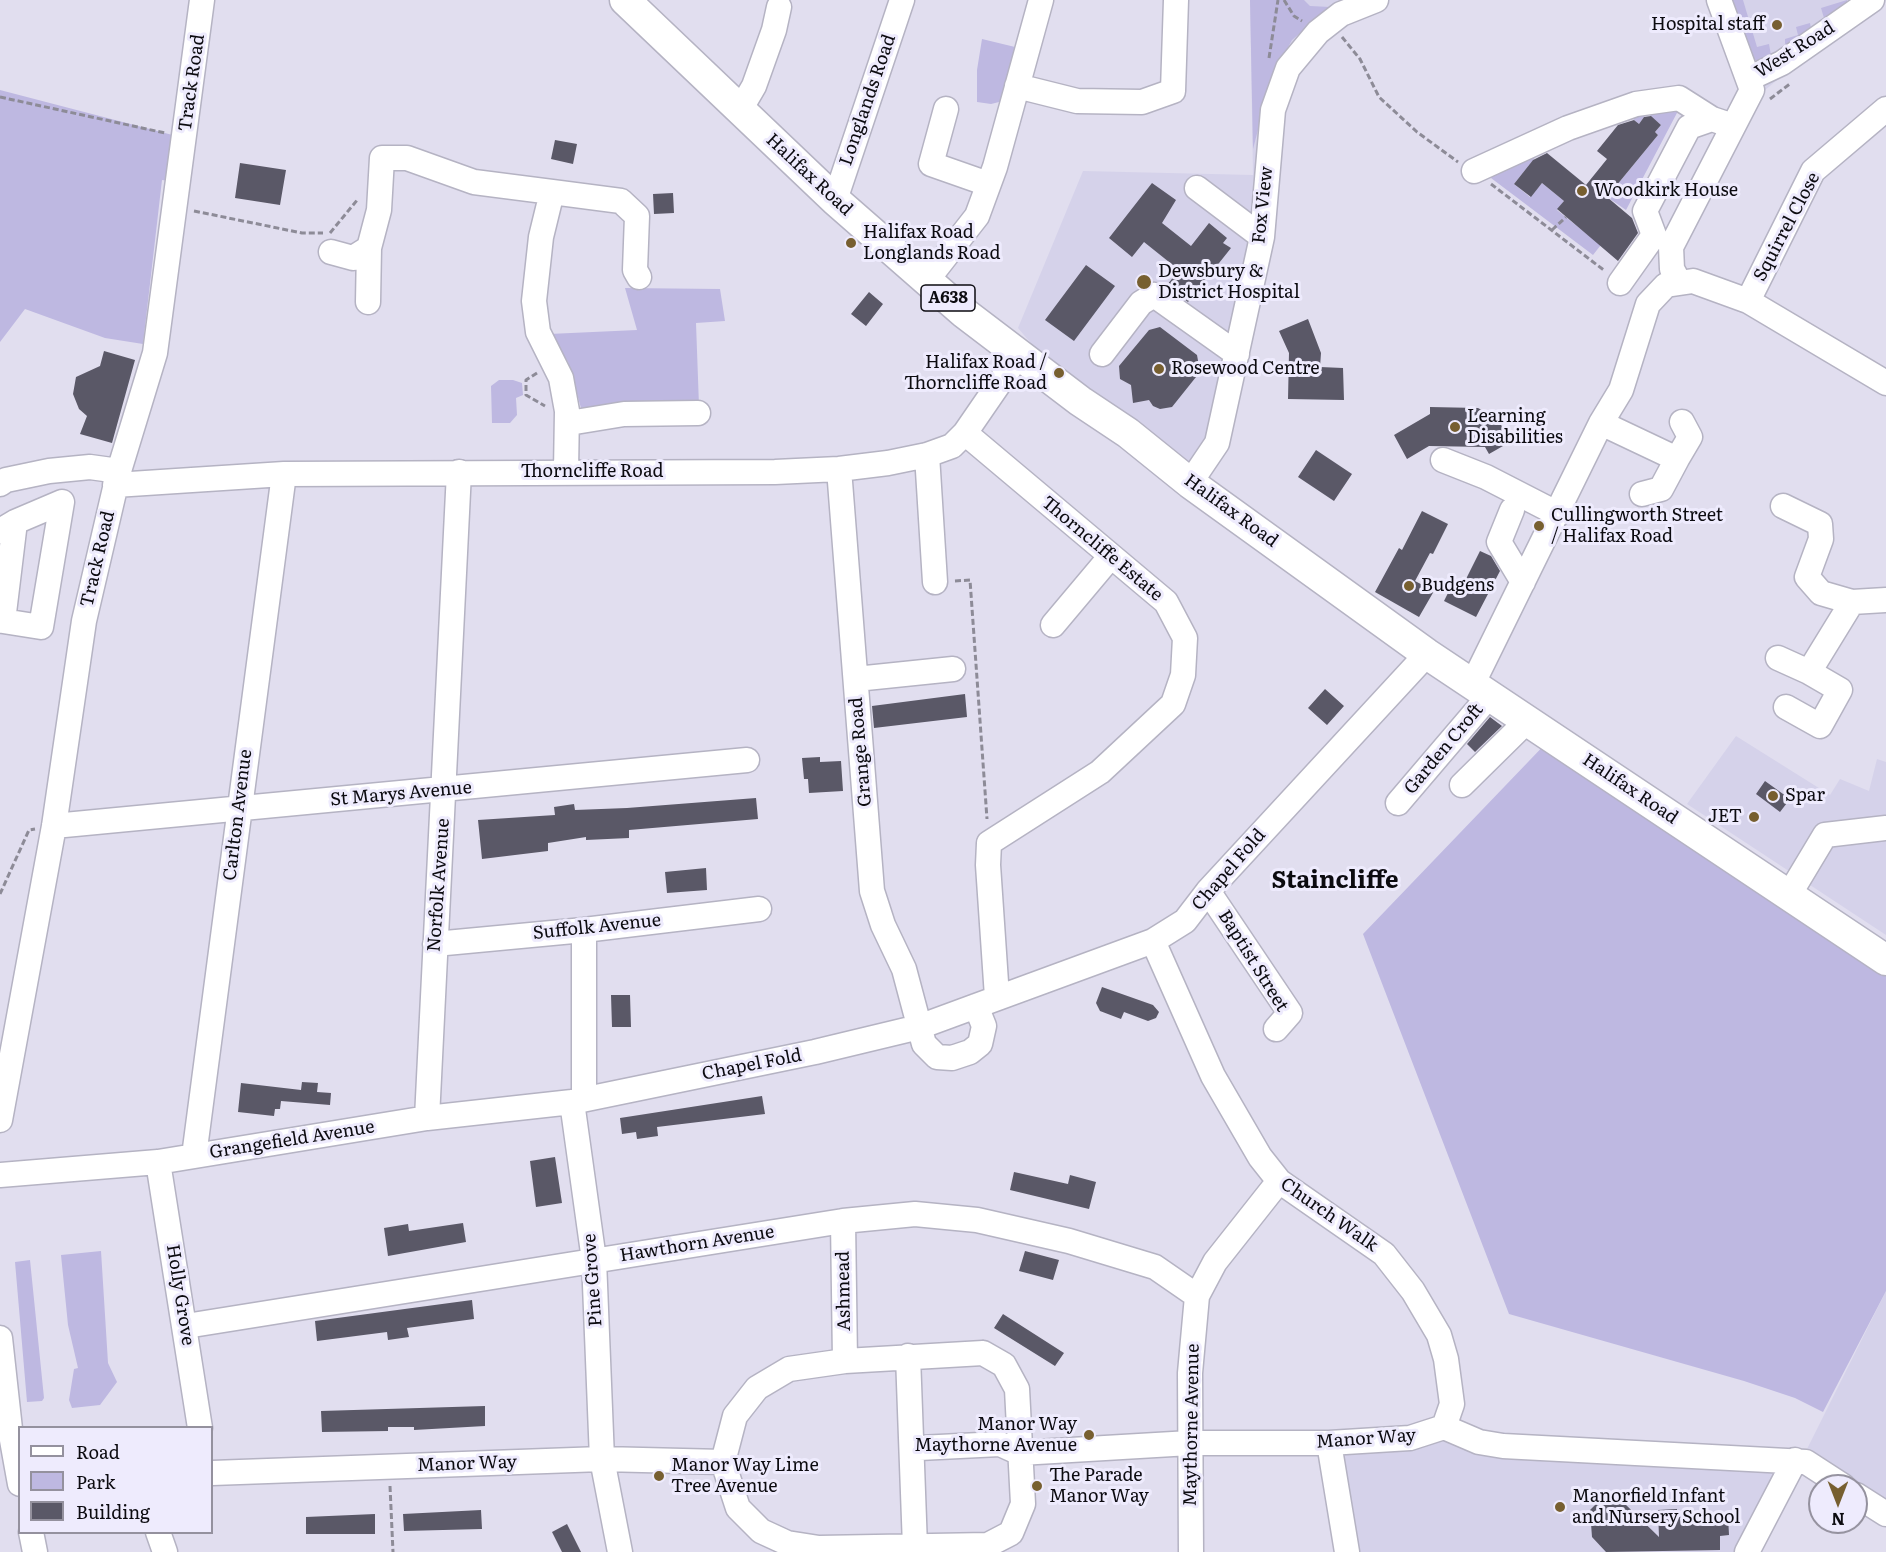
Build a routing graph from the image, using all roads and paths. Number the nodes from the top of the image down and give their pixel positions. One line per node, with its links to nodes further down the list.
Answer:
1 (202, 0): 21 (street, Track Road)
2 (625, 0): 19 (main road, Halifax Road / A638)
3 (902, 0): 27 (street, Longlands Road)
4 (1041, 0): 14 (street)
5 (1176, 0): 14 (street)
6 (1284, 0): 11 (path)
7 (1376, 0): 11 (street, Fox View)
8 (1719, 0): 12 (street)
9 (1872, 0): 12 (street, West Road)
10 (778, 7): 19 (street)
11 (1318, 32): 31 (street, Fox View)
12 (1748, 80): 20 (street)
13 (1791, 82): 16 (path)
14 (1017, 86): 24 (street)
15 (0, 97): 21 (path)
16 (1763, 104)
17 (946, 109): 24 (street)
18 (1886, 109): 38 (street, Squirrel Close)
19 (740, 110): 27 (main road, Halifax Road / A638)
20 (1722, 122): 22 (street); 36 (street); 37 (street)
21 (184, 138): 28 (street, Track Road)
22 (1474, 171)
23 (382, 174): 26 (street); 28 (path); 32 (street)
24 (988, 184): 35 (street)
25 (1197, 188): 31 (street)
26 (552, 192): 34 (street); 43 (street)
27 (835, 200): 35 (main road, Halifax Road / A638)
28 (174, 207): 57 (street, Track Road)
29 (1566, 216): 30 (path)
30 (1552, 231)
31 (1262, 237): 42 (street, Fox View)
32 (369, 248): 33 (street); 39 (street)
33 (331, 252)
34 (639, 277)
35 (927, 280): 40 (main road, Halifax Road / A638)
36 (1679, 282): 38 (street); 48 (street, Garden Croft)
37 (1620, 284)
38 (1748, 301): 44 (street)
39 (368, 302)
40 (1020, 353): 49 (street, Thorncliffe Road); 58 (main road, Halifax Road / A638)
41 (1102, 354): 42 (street)
42 (1237, 354): 58 (street, Fox View)
43 (553, 364): 46 (street); 46 (path)
44 (1886, 382)
45 (698, 413): 46 (street)
46 (568, 417): 54 (street)
47 (1683, 422): 51 (street)
48 (1602, 423): 51 (street); 63 (street, Garden Croft)
49 (965, 433): 50 (street, Thorncliffe Road); 65 (street, Thorncliffe Estate)
50 (927, 455): 53 (street, Thorncliffe Road); 66 (street)
51 (1677, 459): 60 (street)
52 (1443, 460): 63 (street)
53 (839, 469): 54 (street, Thorncliffe Road); 75 (street, Grange Road)
54 (566, 471): 55 (street, Thorncliffe Road)
55 (459, 472): 56 (street, Thorncliffe Road); 81 (street, Norfolk Avenue)
56 (284, 474): 57 (street, Thorncliffe Road); 83 (street, Carlton Avenue)
57 (117, 478): 59 (street, Thorncliffe Road); 84 (street, Track Road)
58 (1190, 483): 71 (main road, Halifax Road / A638)
59 (0, 484)
60 (1642, 494)
61 (1783, 506): 69 (street)
62 (1512, 510): 67 (street)
63 (1557, 514): 67 (street, Garden Croft)
64 (8, 526): 64 (street)
65 (1111, 556): 70 (street); 86 (street, Thorncliffe Estate)
66 (935, 582): 86 (path)
67 (1523, 582): 76 (street, Garden Croft)
68 (1886, 600): 69 (street)
69 (1852, 602): 74 (street)
70 (1053, 625)
71 (1427, 654): 76 (main road, Halifax Road / A638); 87 (street, Chapel Fold)
72 (1778, 658): 74 (street)
73 (953, 669): 75 (street)
74 (1809, 672): 77 (street)
75 (856, 680): 96 (street, Grange Road)
76 (1481, 689): 78 (main road, Halifax Road / A638); 82 (street, Garden Croft)
77 (1786, 707)
78 (1527, 721): 80 (street); 89 (main road, Halifax Road / A638)
79 (747, 760): 81 (street, St Marys Avenue)
80 (1462, 785)
81 (445, 790): 83 (street, St Marys Avenue); 93 (street, Norfolk Avenue)
82 (1398, 802)
83 (238, 809): 84 (street, St Marys Avenue); 101 (street, Carlton Avenue)
84 (54, 826): 88 (path); 100 (street, Track Road)
85 (1886, 828): 89 (street)
86 (989, 843): 95 (street)
87 (1208, 891): 92 (street, Chapel Fold); 97 (street, Baptist Street)
88 (0, 894)
89 (1789, 895): 94 (main road, Halifax Road / A638)
90 (759, 909): 91 (street, Suffolk Avenue)
91 (584, 930): 93 (street, Suffolk Avenue); 98 (street, Pine Grove)
92 (1153, 941): 95 (street, Chapel Fold); 104 (street, Church Walk)
93 (435, 944): 99 (street, Norfolk Avenue)
94 (1886, 960)
95 (987, 1001): 96 (street, Chapel Fold); 96 (street)
96 (920, 1027): 98 (street, Chapel Fold)
97 (1275, 1029)
98 (578, 1100): 99 (street, Grangefield Avenue); 106 (street, Pine Grove)
99 (427, 1118): 101 (street, Grangefield Avenue)
100 (0, 1120)
101 (194, 1156): 102 (street, Grangefield Avenue)
102 (158, 1162): 103 (street, Grangefield Avenue); 108 (street, Holly Grove)
103 (0, 1175)
104 (1279, 1181): 107 (street, Maythorne Avenue); 113 (street, Church Walk)
105 (843, 1221): 106 (street, Hawthorn Avenue); 107 (street, Hawthorn Avenue); 111 (street, Ashmead)
106 (594, 1260): 108 (street, Hawthorn Avenue); 118 (street, Pine Grove)
107 (1197, 1296): 114 (street, Maythorne Avenue)
108 (186, 1326): 112 (street, Holly Grove)
109 (0, 1338): 124 (street)
110 (908, 1356): 111 (street); 117 (street); 131 (street)
111 (845, 1361): 120 (street)
112 (200, 1426)
113 (1444, 1428): 115 (street, Manor Way); 119 (street)
114 (1190, 1443): 115 (street, Manor Way); 117 (street, Manor Way); 137 (street, Maythorne Avenue)
115 (1329, 1443): 138 (street)
116 (919, 1448): 117 (street)
117 (1020, 1453): 131 (street)
118 (602, 1459): 120 (street, Manor Way); 121 (street, Manor Way); 136 (street, Pine Grove)
119 (1795, 1460): 123 (street); 139 (street)
120 (723, 1462): 132 (street)
121 (389, 1467): 122 (street, Manor Way); 135 (path)
122 (213, 1473)
123 (1824, 1474)
124 (18, 1476)
125 (18, 1482): 126 (street)
126 (0, 1485)
127 (1868, 1503): 128 (street)
128 (1886, 1514)
129 (30, 1534): 133 (street)
130 (158, 1534): 134 (street)
131 (915, 1547): 132 (street)
132 (855, 1550)
133 (35, 1552)
134 (165, 1552)
135 (393, 1552)
136 (620, 1552)
137 (1191, 1552)
138 (1347, 1552)
139 (1747, 1552)

